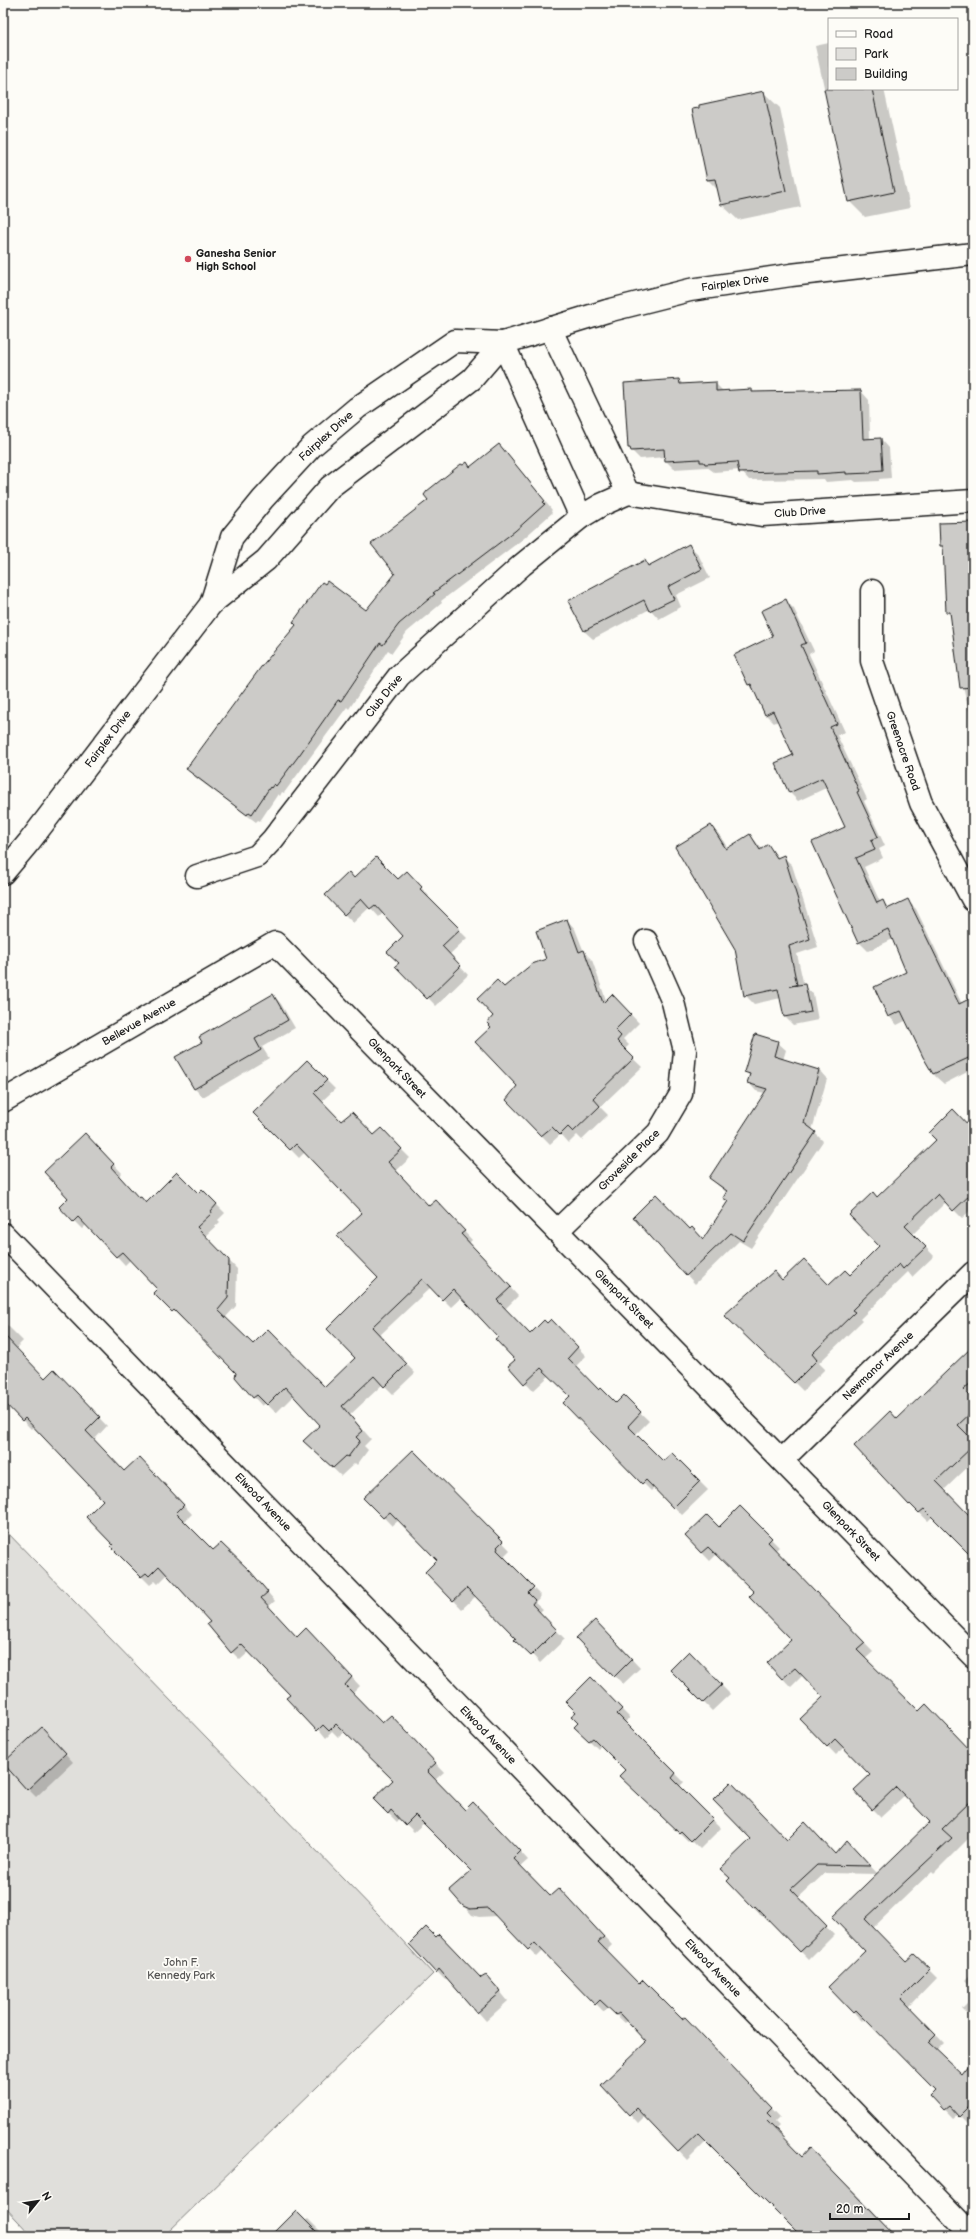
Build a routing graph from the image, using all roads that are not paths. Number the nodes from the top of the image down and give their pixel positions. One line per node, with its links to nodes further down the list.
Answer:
1 (973, 254): 2 (street, Fairplex Drive)
2 (550, 328): 3 (street, Fairplex Drive); 4 (street)
3 (503, 343): 6 (street); 8 (street, Fairplex Drive); 8 (street, Fairplex Drive)
4 (628, 493): 5 (street, Club Drive); 6 (street, Club Drive)
5 (973, 501)
6 (581, 517): 10 (street, Club Drive)
7 (872, 592): 11 (street, Greenacre Road)
8 (211, 604): 9 (street, Fairplex Drive)
9 (3, 872)
10 (197, 876)
11 (973, 900)
12 (646, 941): 15 (street, Groveside Place)
13 (275, 943): 14 (street, Bellevue Avenue); 15 (street, Glenpark Street)
14 (3, 1101)
15 (557, 1231): 18 (street, Glenpark Street)
16 (3, 1234): 20 (street, Elwood Avenue)
17 (973, 1273): 18 (street, Newmanor Avenue)
18 (782, 1460): 19 (street, Glenpark Street)
19 (973, 1656)
20 (973, 2236)

